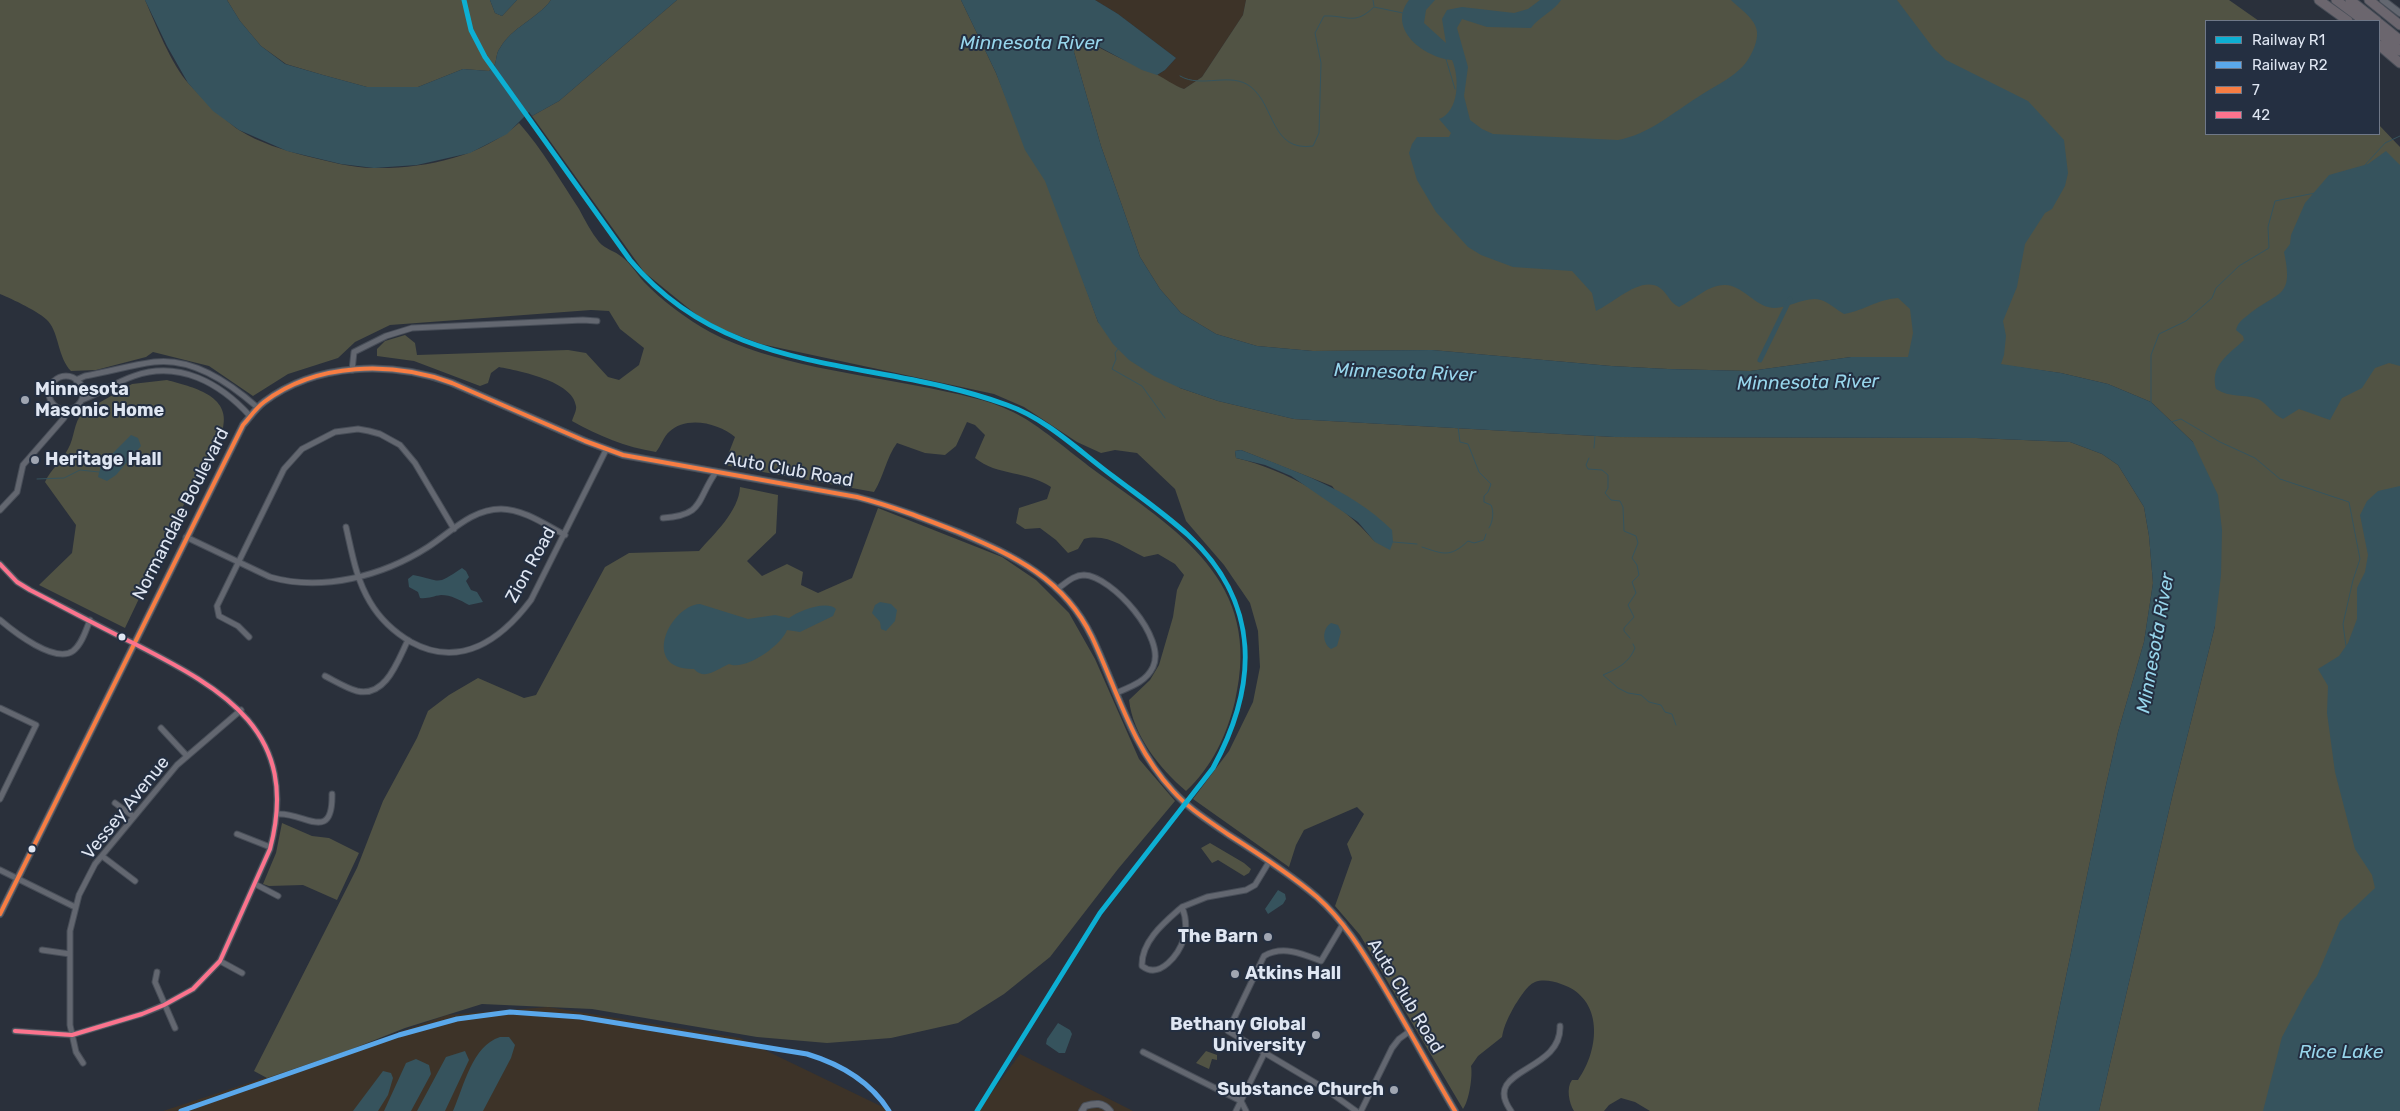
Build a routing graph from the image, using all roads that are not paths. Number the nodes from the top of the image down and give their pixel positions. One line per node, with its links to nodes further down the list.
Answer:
1 (2319, 0): 7 (highway)
2 (2336, 0): 8 (highway)
3 (2350, 0): 9 (highway)
4 (2369, 0): 11 (highway)
5 (2383, 0): 6 (street)
6 (2400, 14)
7 (2347, 20)
8 (2363, 20)
9 (2376, 20)
10 (2380, 24): 13 (highway)
11 (2400, 26)
12 (2380, 34): 15 (highway)
13 (2400, 40)
14 (2380, 46): 16 (highway)
15 (2400, 51)
16 (2400, 63)
17 (597, 322): 18 (street)
18 (352, 370): 21 (street, Normandale Boulevard); 24 (street, Auto Club Road)
19 (76, 380): 20 (street); 21 (street); 22 (street)
20 (82, 400): 22 (street); 23 (street)
21 (257, 407): 23 (street, Normandale Boulevard)
22 (65, 412): 26 (street)
23 (250, 416): 31 (street, Normandale Boulevard)
24 (606, 450): 25 (street, Auto Club Road); 30 (street, Zion Road)
25 (716, 472): 27 (street); 35 (street, Auto Club Road)
26 (0, 510)
27 (663, 518)
28 (346, 527): 34 (street, Zion Road)
29 (454, 528): 30 (street); 32 (street); 34 (street)
30 (565, 535): 39 (street, Zion Road)
31 (186, 536): 32 (street); 40 (street, Normandale Boulevard)
32 (239, 562): 34 (street); 38 (street)
33 (0, 564): 37 (street)
34 (358, 576): 39 (street, Zion Road)
35 (1058, 590): 42 (street, Auto Club Road); 42 (street)
36 (0, 620): 37 (street)
37 (90, 620): 40 (street)
38 (248, 637)
39 (408, 640): 41 (street)
40 (133, 644): 44 (street); 57 (street, Normandale Boulevard)
41 (325, 676)
42 (1116, 693): 55 (street, Auto Club Road)
43 (0, 708): 48 (street)
44 (241, 710): 46 (street, Vessey Avenue); 50 (street)
45 (161, 728): 46 (street)
46 (187, 756): 51 (street, Vessey Avenue)
47 (332, 794): 50 (street)
48 (0, 799)
49 (115, 803): 51 (street)
50 (278, 814): 53 (street)
51 (134, 817): 54 (street, Vessey Avenue)
52 (237, 834): 53 (street)
53 (270, 847): 59 (street)
54 (102, 856): 58 (street); 61 (street, Vessey Avenue)
55 (1269, 862): 62 (street); 64 (street, Auto Club Road)
56 (0, 870): 57 (street)
57 (17, 878): 61 (street); 63 (street, Normandale Boulevard)
58 (135, 882)
59 (255, 884): 60 (street); 67 (street)
60 (278, 896)
61 (74, 907): 66 (street, Vessey Avenue)
62 (1182, 907): 62 (street)
63 (0, 914)
64 (1343, 924): 74 (street, Auto Club Road); 77 (street)
65 (42, 950): 66 (street)
66 (70, 954): 75 (street, Vessey Avenue)
67 (220, 961): 69 (street); 70 (street)
68 (157, 972): 70 (street)
69 (242, 973)
70 (164, 1005): 72 (street); 75 (street)
71 (1560, 1026): 87 (street)
72 (175, 1028)
73 (15, 1031): 75 (street)
74 (1410, 1031): 80 (street, Auto Club Road); 86 (street)
75 (72, 1035): 78 (street, Vessey Avenue)
76 (1144, 1052): 79 (street)
77 (1264, 1054): 79 (street); 85 (street)
78 (83, 1062)
79 (1241, 1101): 83 (street); 84 (street)
80 (1451, 1109)
81 (1082, 1111): 82 (street)
82 (1110, 1111)
83 (1236, 1111)
84 (1246, 1111)
85 (1356, 1111)
86 (1361, 1111)
87 (1511, 1111)

